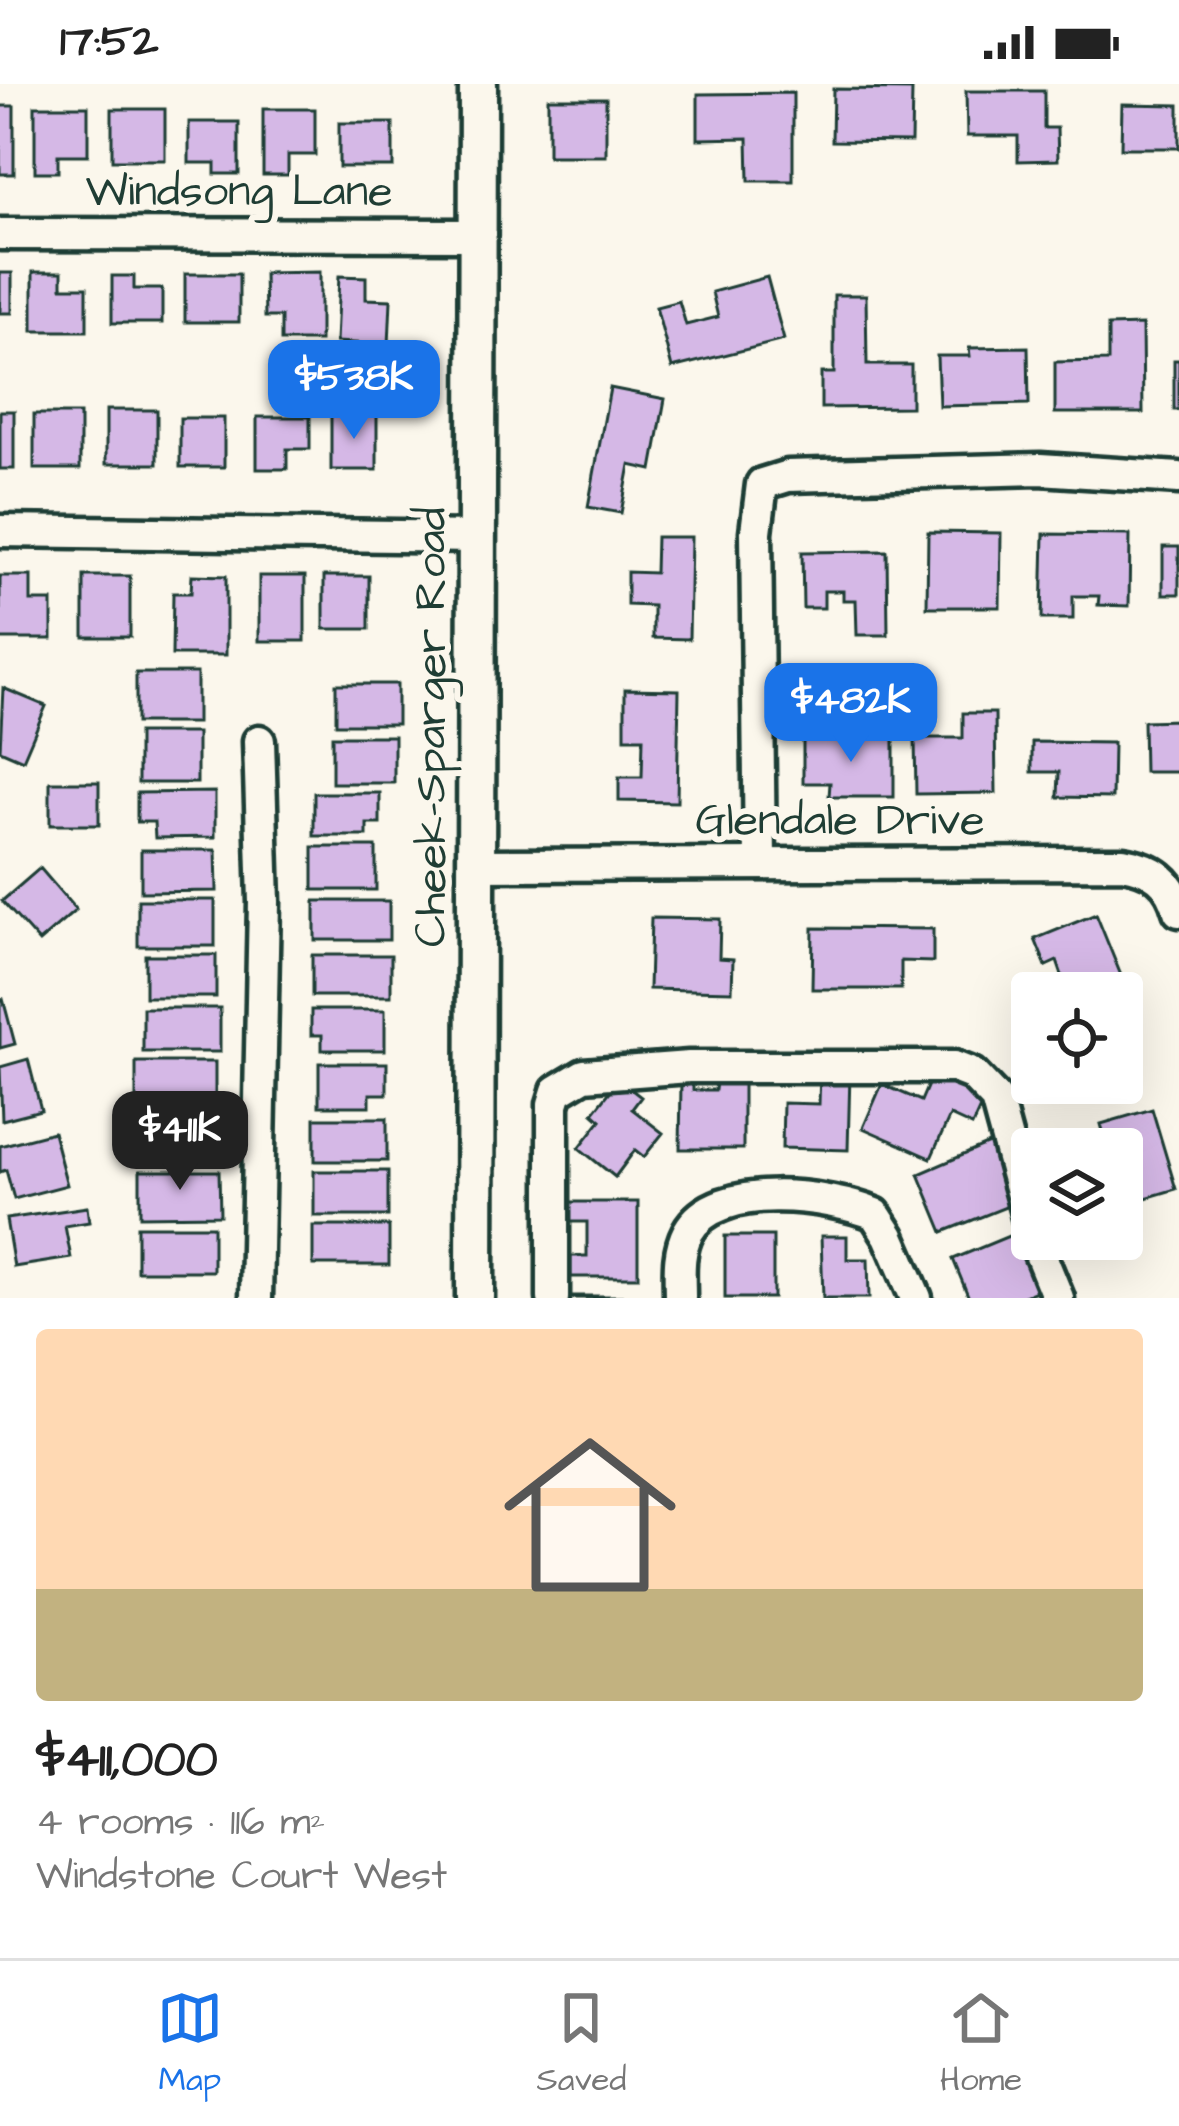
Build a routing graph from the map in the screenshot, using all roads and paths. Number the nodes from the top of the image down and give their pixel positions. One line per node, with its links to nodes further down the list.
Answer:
1 (478, 84): 3 (main road, Cheek-Sparger Road)
2 (0, 234): 3 (street, Windsong Lane)
3 (478, 235): 6 (main road, Cheek-Sparger Road)
4 (1179, 478): 8 (street)
5 (0, 531): 6 (street)
6 (478, 537): 9 (main road, Cheek-Sparger Road)
7 (259, 741): 13 (street)
8 (760, 862): 9 (street, Glendale Drive); 10 (street, Glendale Drive)
9 (477, 865): 14 (main road, Cheek-Sparger Road)
10 (1179, 911)
11 (1011, 1155): 15 (street)
12 (1043, 1260): 18 (street)
13 (256, 1298)
14 (475, 1298)
15 (553, 1298)
16 (680, 1298): 17 (street)
17 (916, 1298)
18 (1058, 1298)

